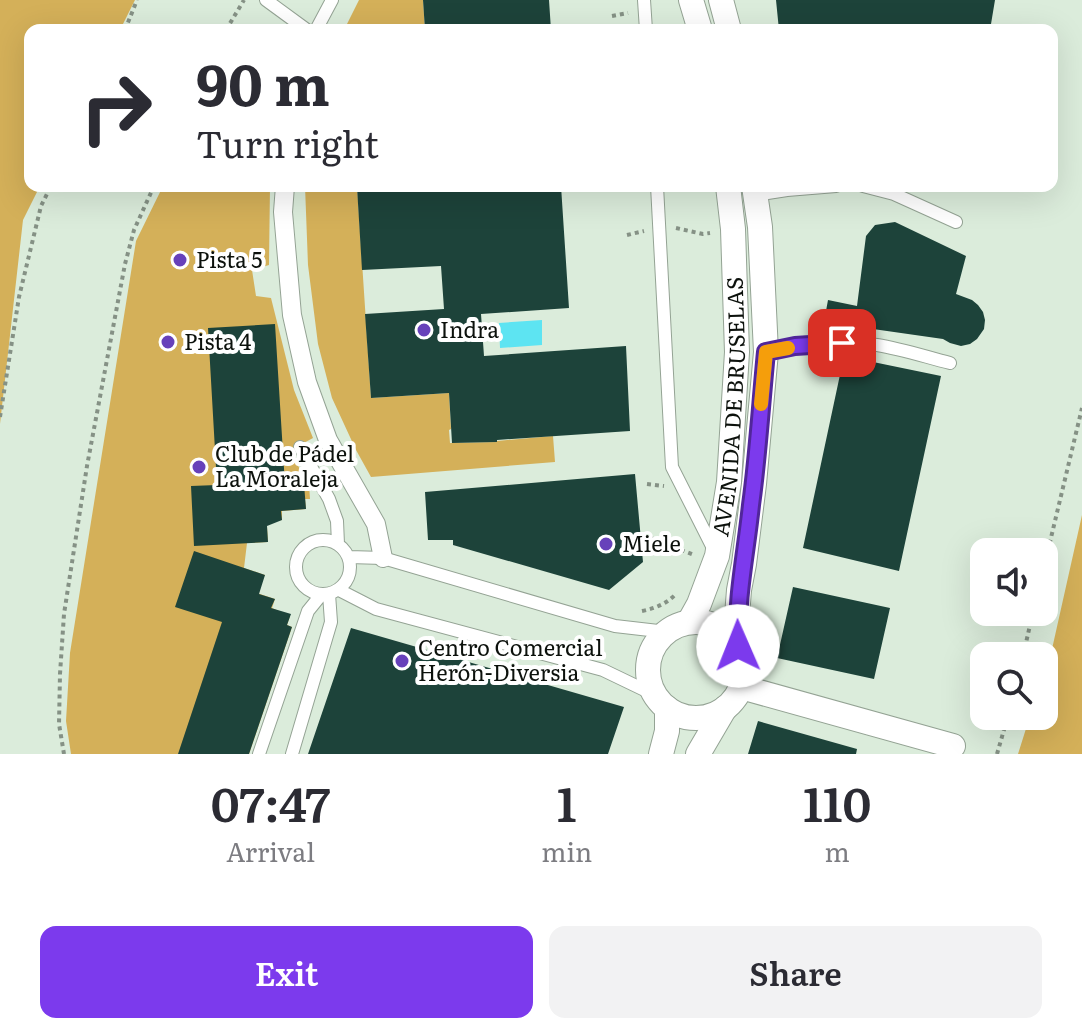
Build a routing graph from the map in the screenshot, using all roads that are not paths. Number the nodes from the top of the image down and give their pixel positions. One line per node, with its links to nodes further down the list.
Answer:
1 (266, 0): 6 (lane)
2 (332, 0): 7 (lane)
3 (644, 0): 8 (lane)
4 (691, 0): 9 (street)
5 (721, 0): 10 (street)
6 (299, 24)
7 (319, 24)
8 (646, 24)
9 (698, 24)
10 (727, 24)
11 (285, 192): 23 (street)
12 (657, 192): 21 (lane)
13 (729, 192): 21 (street, AVENIDA DE BRUSELAS)
14 (755, 192): 17 (street, AVENIDA DE BRUSELAS)
15 (886, 192): 16 (lane)
16 (956, 222)
17 (766, 352): 18 (lane); 26 (street, AVENIDA DE BRUSELAS)
18 (950, 363)
19 (300, 447): 20 (lane)
20 (338, 544): 22 (lane); 24 (lane)
21 (717, 556): 25 (street, AVENIDA DE BRUSELAS)
22 (349, 557): 23 (lane); 24 (lane)
23 (383, 558): 25 (lane)
24 (330, 593): 28 (lane); 31 (lane); 32 (lane)
25 (678, 627): 26 (street); 28 (street)
26 (738, 646): 27 (street)
27 (741, 687): 29 (street); 30 (street)
28 (661, 702): 29 (street); 33 (street)
29 (725, 708): 34 (street)
30 (953, 746)
31 (259, 754)
32 (292, 754)
33 (661, 754)
34 (698, 754)

